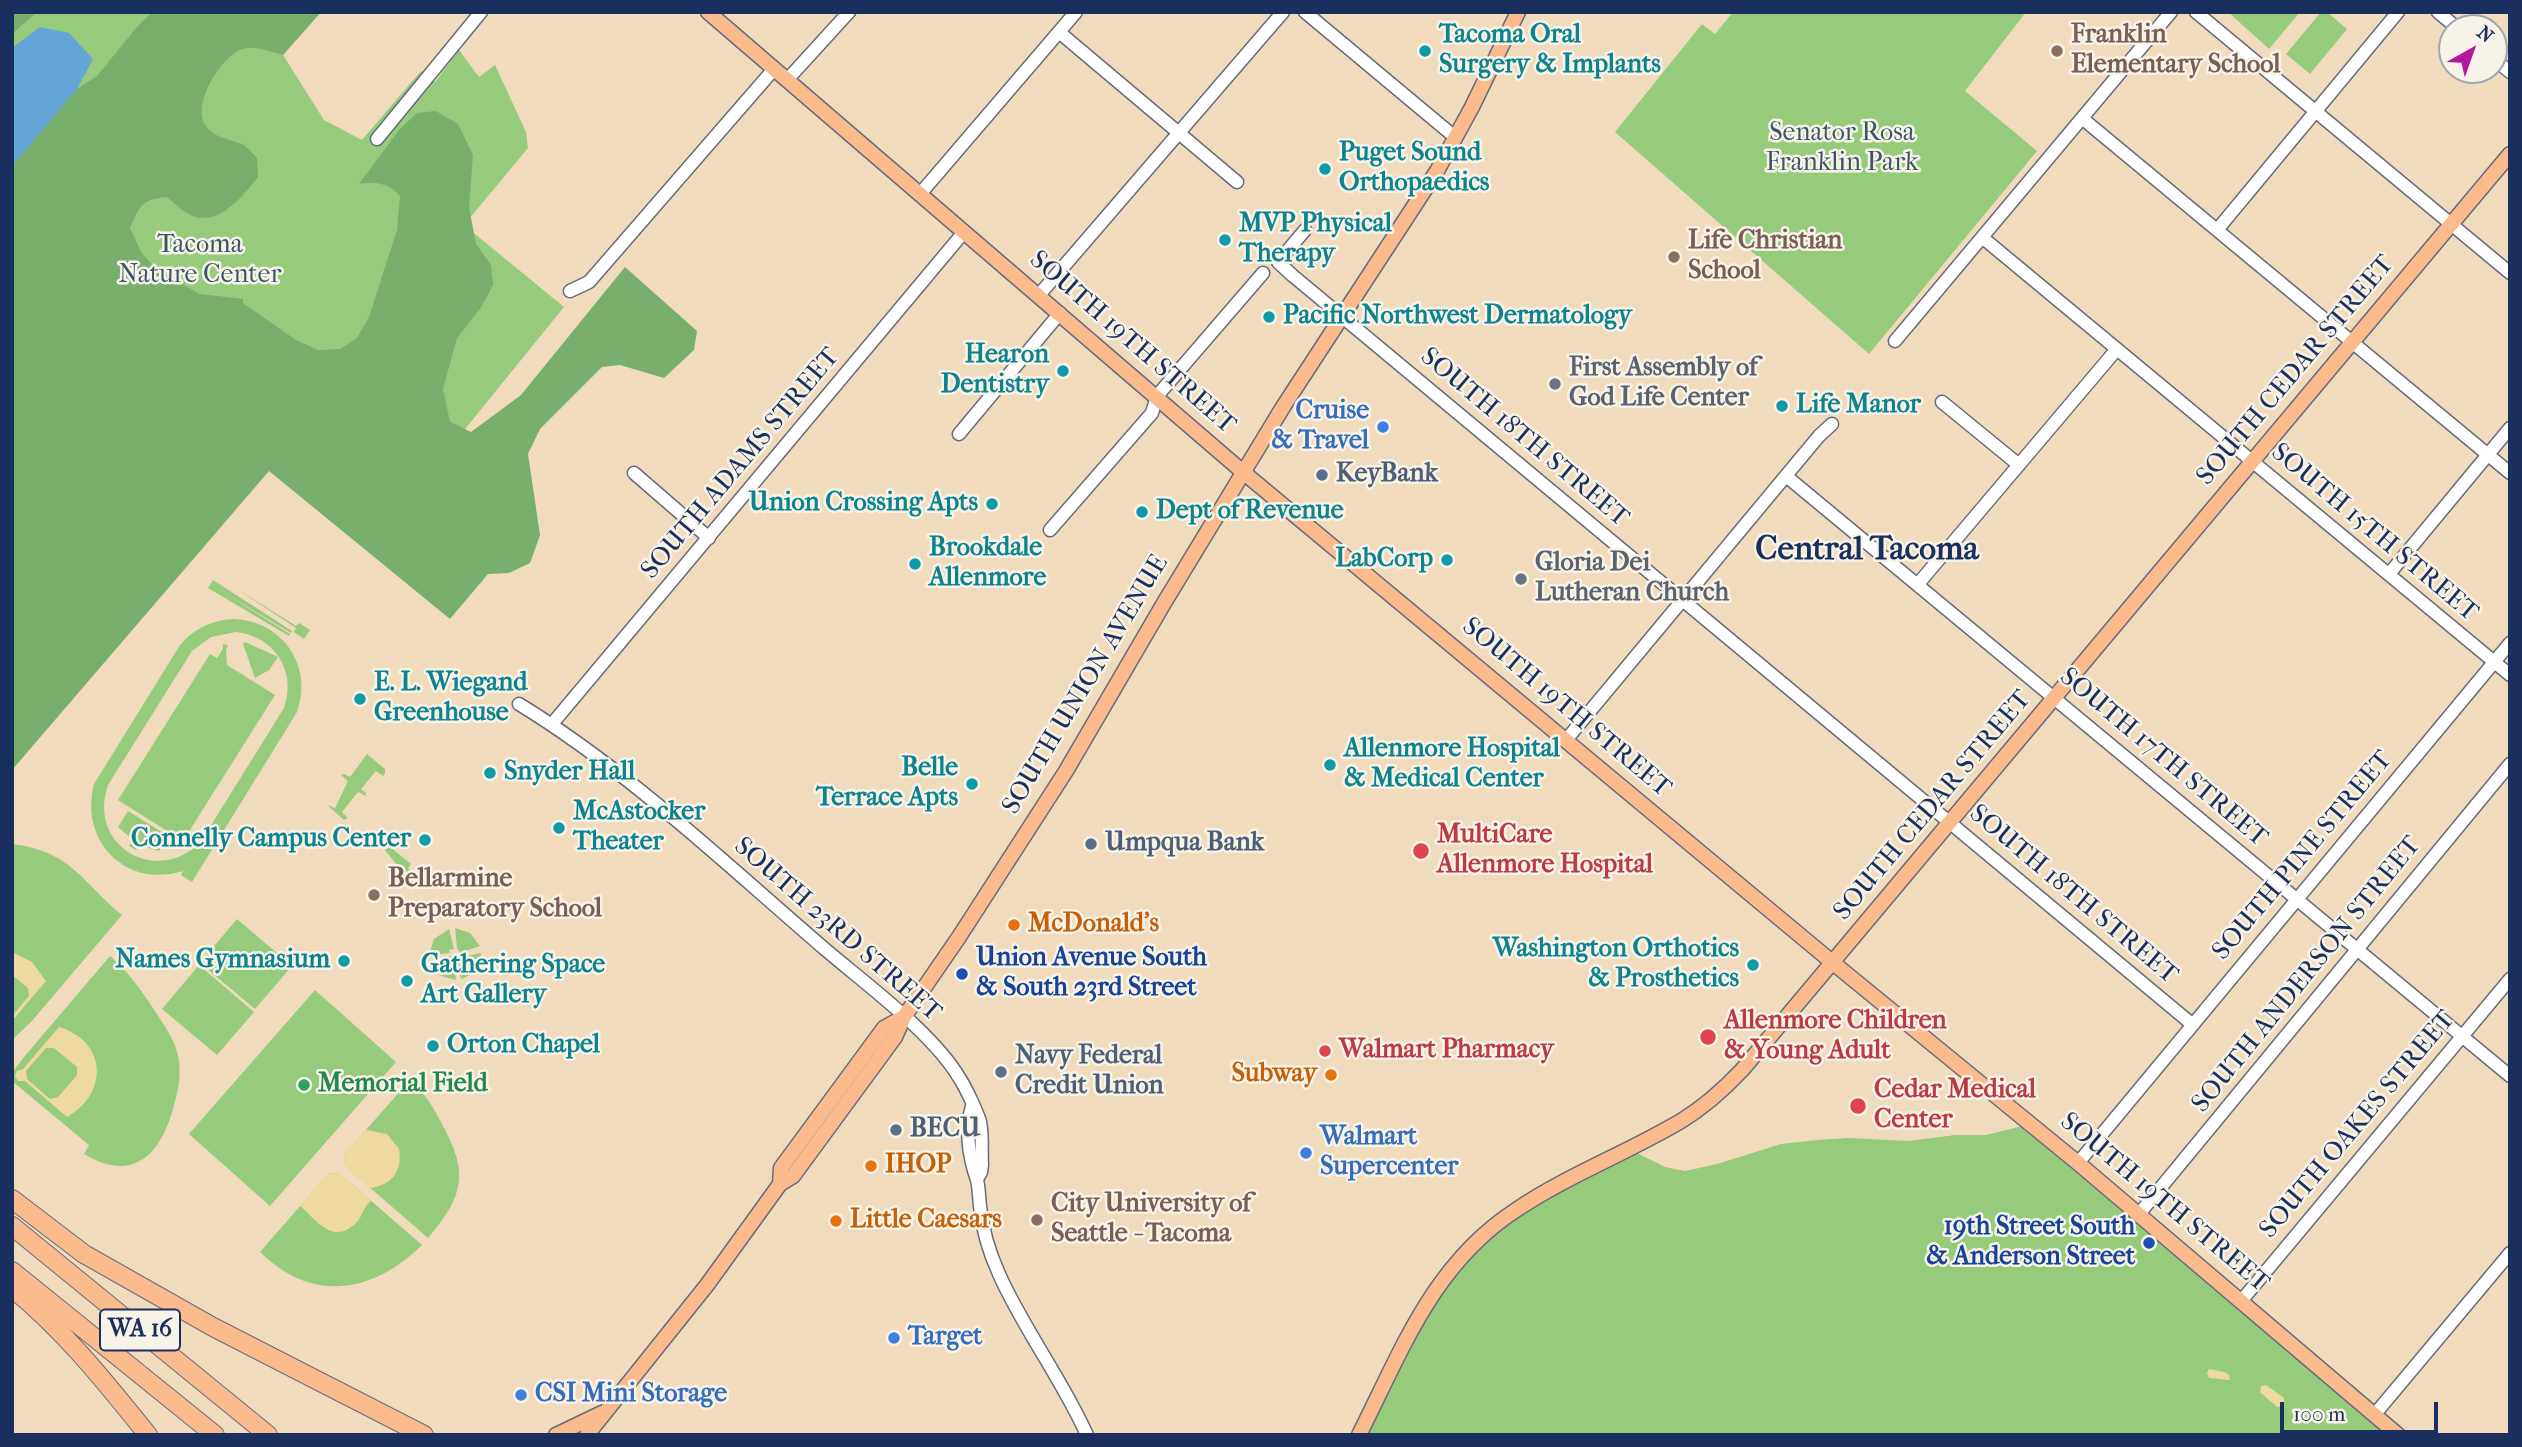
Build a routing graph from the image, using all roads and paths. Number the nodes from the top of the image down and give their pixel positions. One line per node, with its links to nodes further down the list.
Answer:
1 (481, 12): 18 (street)
2 (708, 12): 12 (main road, SOUTH 19TH STREET)
3 (849, 12): 13 (street)
4 (1076, 12): 11 (street)
5 (1283, 12): 16 (street)
6 (1306, 12): 17 (street)
7 (1518, 12): 17 (main road, SOUTH UNION AVENUE)
8 (2171, 12): 15 (street)
9 (2196, 12): 14 (street)
10 (2398, 12): 14 (street)
11 (1059, 32): 16 (street); 21 (street)
12 (774, 69): 13 (main road, SOUTH 19TH STREET); 29 (street)
13 (787, 80): 21 (main road, SOUTH 19TH STREET)
14 (2316, 112): 22 (street); 24 (street)
15 (2082, 119): 24 (street); 26 (street)
16 (1178, 133): 20 (street); 30 (street)
17 (1456, 138): 32 (main road, SOUTH UNION AVENUE)
18 (377, 139)
19 (2510, 153): 22 (main road, SOUTH CEDAR STREET)
20 (1237, 183)
21 (920, 194): 25 (main road, SOUTH 19TH STREET)
22 (2451, 224): 28 (street); 34 (main road, SOUTH CEDAR STREET)
23 (1305, 230): 32 (street, SOUTH 18TH STREET)
24 (2217, 230): 34 (street)
25 (964, 232): 30 (main road, SOUTH 19TH STREET); 49 (street, SOUTH ADAMS STREET)
26 (1983, 238): 33 (street); 35 (street, SOUTH 15TH STREET)
27 (1263, 273): 36 (street)
28 (2510, 273)
29 (569, 291)
30 (1039, 295): 31 (main road, SOUTH 19TH STREET)
31 (1060, 313): 36 (main road, SOUTH 19TH STREET); 40 (street)
32 (1342, 316): 44 (main road, SOUTH UNION AVENUE); 52 (street, SOUTH 18TH STREET)
33 (1895, 341)
34 (2353, 343): 41 (street); 42 (main road, SOUTH CEDAR STREET)
35 (2117, 349): 42 (street, SOUTH 15TH STREET); 43 (street)
36 (1157, 397): 44 (main road, SOUTH 19TH STREET); 48 (street)
37 (1942, 402): 43 (street)
38 (1832, 424): 47 (street)
39 (2510, 428): 41 (street)
40 (959, 434)
41 (2487, 454): 46 (street); 50 (street)
42 (2252, 461): 50 (street, SOUTH 15TH STREET); 56 (main road, SOUTH CEDAR STREET)
43 (2019, 465): 51 (street)
44 (1243, 472): 59 (main road, SOUTH 19TH STREET); 66 (main road, SOUTH UNION AVENUE)
45 (634, 473): 49 (street)
46 (2510, 473)
47 (1786, 476): 51 (street, SOUTH 17TH STREET); 52 (street)
48 (1050, 530)
49 (709, 537): 58 (street, SOUTH ADAMS STREET)
50 (2389, 574): 54 (street, SOUTH 15TH STREET)
51 (1918, 584): 56 (street, SOUTH 17TH STREET)
52 (1683, 600): 59 (street); 61 (street, SOUTH 18TH STREET)
53 (2510, 643): 54 (street, SOUTH PINE STREET)
54 (2494, 662): 55 (street, SOUTH 15TH STREET); 62 (street, SOUTH PINE STREET)
55 (2510, 675)
56 (2055, 698): 61 (main road, SOUTH CEDAR STREET); 62 (street, SOUTH 17TH STREET)
57 (519, 704): 58 (street, SOUTH 23RD STREET)
58 (552, 724): 66 (street, SOUTH 23RD STREET)
59 (1566, 740): 64 (main road, SOUTH 19TH STREET)
60 (2510, 764): 63 (street, SOUTH ANDERSON STREET)
61 (1951, 822): 64 (main road, SOUTH CEDAR STREET); 67 (street, SOUTH 18TH STREET)
62 (2298, 900): 63 (street, SOUTH 17TH STREET); 67 (street, SOUTH PINE STREET)
63 (2357, 949): 68 (street, SOUTH 17TH STREET); 72 (street, SOUTH ANDERSON STREET)
64 (1832, 962): 70 (main road, SOUTH 19TH STREET); 87 (main road, SOUTH CEDAR STREET)
65 (2510, 979): 68 (street, SOUTH OAKES STREET)
66 (904, 1017): 78 (main road, SOUTH UNION AVENUE); 86 (street, SOUTH 23RD STREET)
67 (2193, 1024): 70 (street, SOUTH PINE STREET)
68 (2461, 1035): 69 (street, SOUTH 17TH STREET); 77 (street, SOUTH OAKES STREET)
69 (2510, 1076)
70 (2078, 1163): 72 (main road, SOUTH 19TH STREET)
71 (12, 1199): 83 (highway)
72 (2139, 1214): 77 (main road, SOUTH 19TH STREET)
73 (12, 1226): 82 (highway, WA 16)
74 (2510, 1252): 79 (street)
75 (12, 1271): 81 (highway, WA 16)
76 (12, 1288): 80 (highway)
77 (2242, 1300): 79 (main road, SOUTH 19TH STREET)
78 (603, 1412): 84 (main road, SOUTH UNION AVENUE); 85 (main road, SOUTH UNION AVENUE)
79 (2375, 1414): 88 (main road, SOUTH 19TH STREET)
80 (148, 1435)
81 (215, 1435)
82 (268, 1435)
83 (424, 1435)
84 (556, 1435)
85 (587, 1435)
86 (1087, 1435)
87 (1359, 1435)
88 (2398, 1435)

